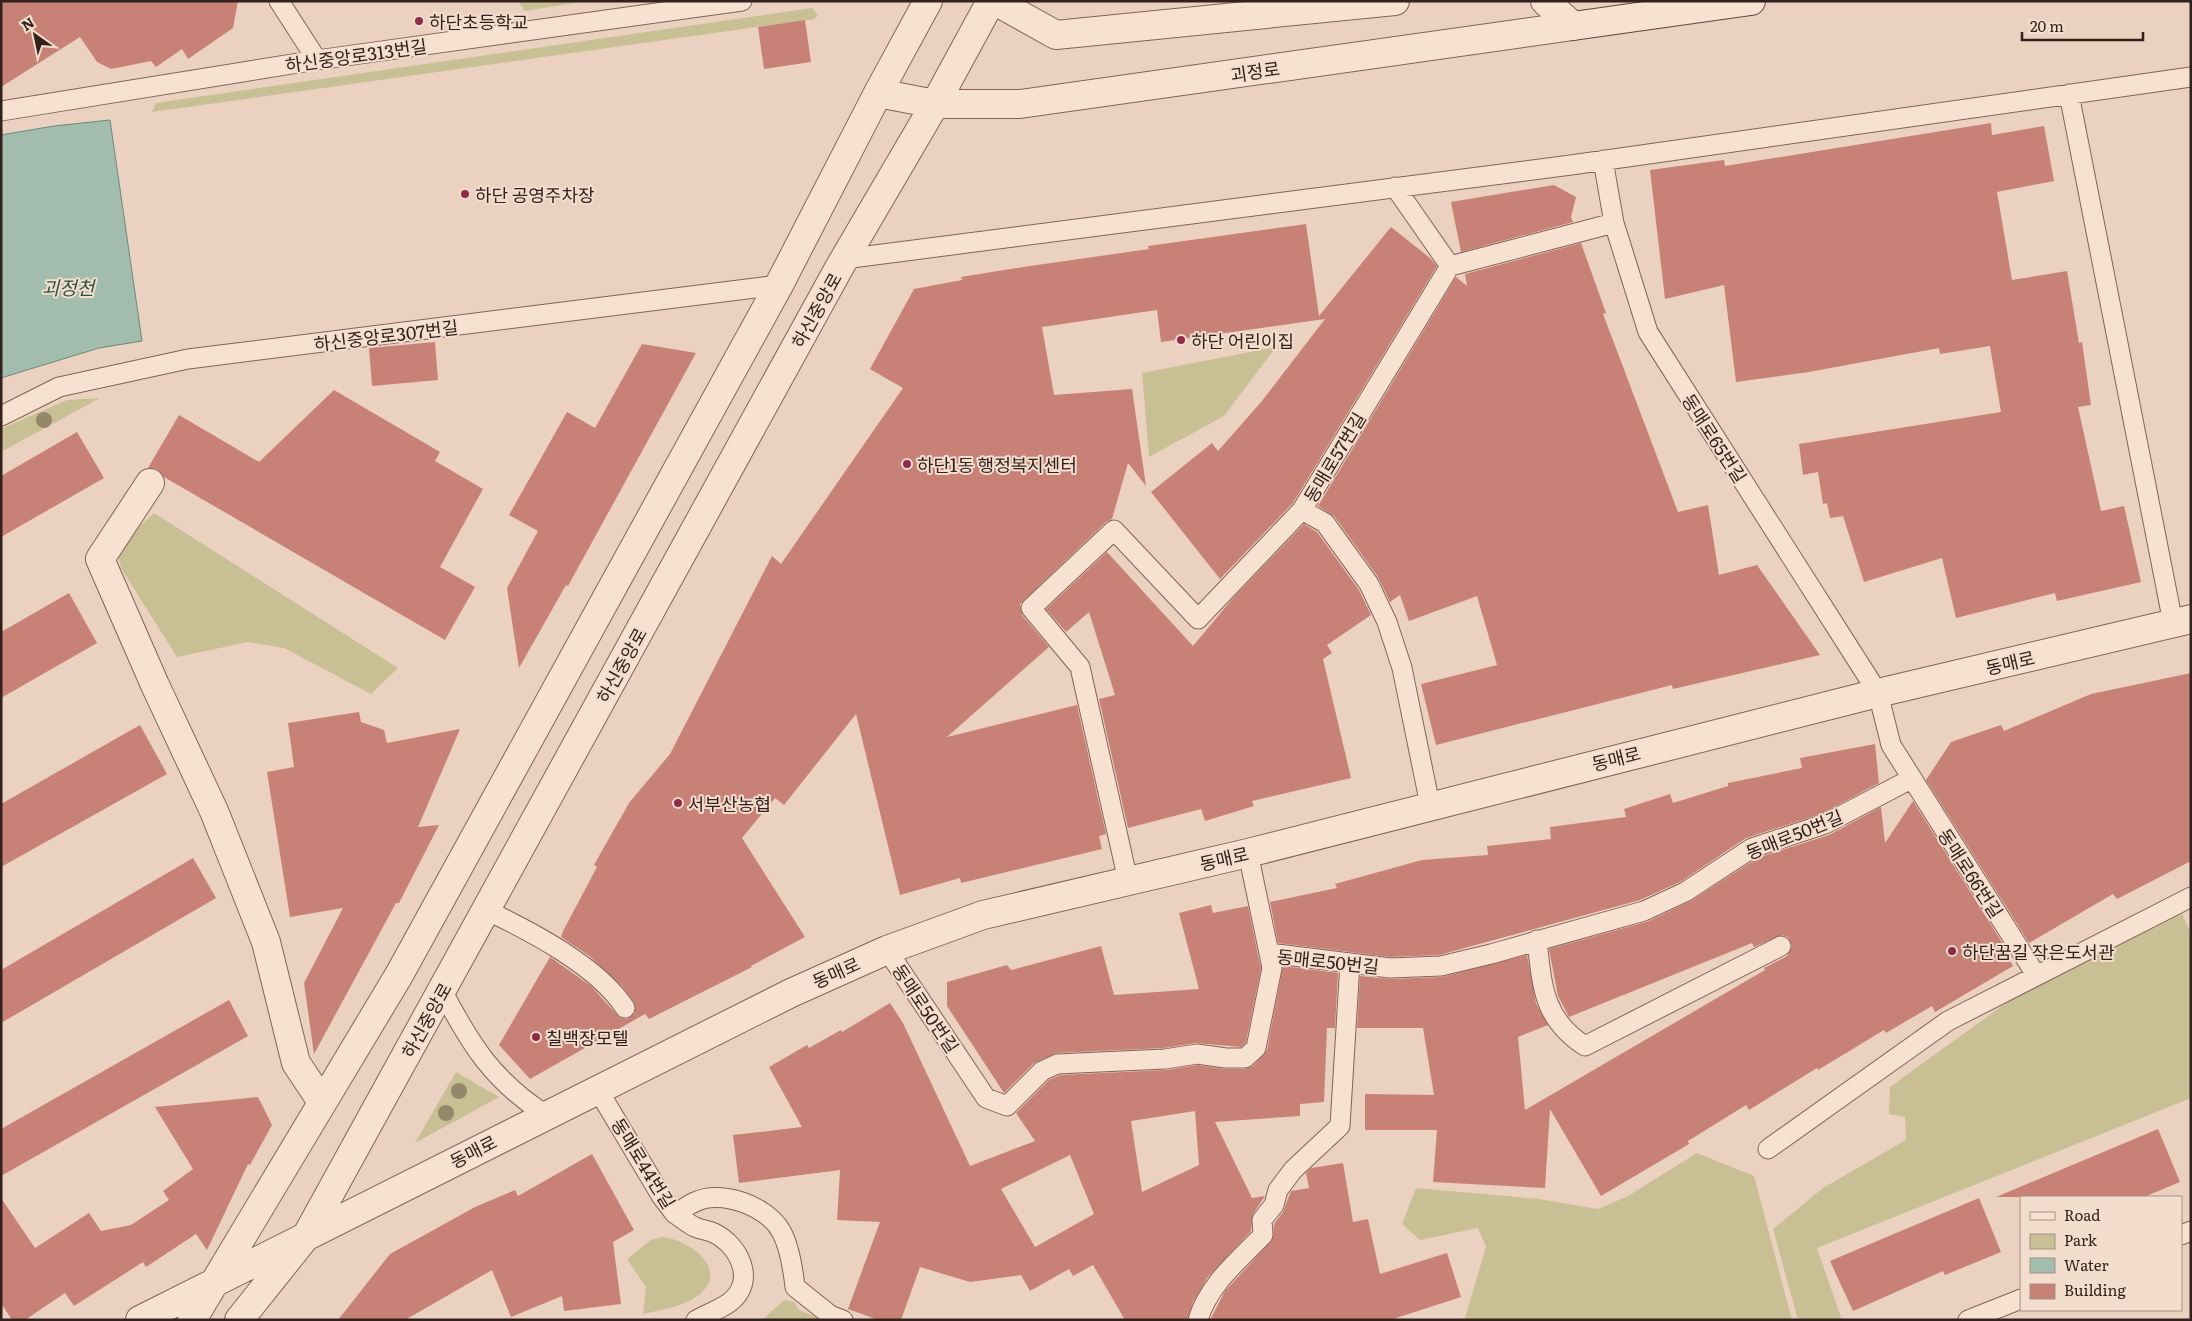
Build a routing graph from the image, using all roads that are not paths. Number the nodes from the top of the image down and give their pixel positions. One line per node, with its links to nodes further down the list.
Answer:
1 (280, 1): 10 (lane)
2 (742, 1): 10 (lane, 하신중앙로313번길)
3 (928, 1): 12 (street)
4 (991, 1): 14 (street, 하신중앙로)
5 (995, 1): 6 (street)
6 (1395, 1)
7 (1545, 1): 9 (street)
8 (1751, 1): 9 (street, 괴정로)
9 (1573, 26): 14 (street, 괴정로)
10 (318, 60): 15 (lane, 하신중앙로313번길)
11 (2191, 77): 13 (lane)
12 (878, 93): 14 (street, 괴정로); 21 (street)
13 (2069, 94): 16 (lane); 25 (lane)
14 (935, 104): 19 (street, 하신중앙로)
15 (1, 111)
16 (1603, 160): 17 (lane); 18 (lane, 동매로65번길)
17 (1395, 187): 19 (lane); 20 (lane)
18 (1614, 223): 20 (lane); 26 (lane, 동매로65번길)
19 (844, 259): 32 (street, 하신중앙로)
20 (1450, 266): 24 (lane, 동매로57번길)
21 (779, 285): 22 (lane, 하신중앙로307번길); 42 (street)
22 (1, 416)
23 (150, 483): 42 (street)
24 (1302, 510): 28 (lane, 동매로57번길); 30 (lane)
25 (2182, 621): 26 (street, 동매로)
26 (1878, 693): 27 (lane, 동매로66번길); 28 (street, 동매로)
27 (1911, 779): 33 (lane, 동매로50번길); 38 (lane, 동매로66번길)
28 (1430, 805): 29 (street, 동매로)
29 (1248, 853): 30 (street, 동매로); 36 (lane)
30 (1128, 881): 35 (street, 동매로)
31 (2191, 897): 38 (lane)
32 (486, 910): 39 (street, 하신중앙로); 40 (lane)
33 (1537, 940): 34 (lane); 37 (lane, 동매로50번길)
34 (1781, 946)
35 (887, 950): 36 (lane, 동매로50번길); 41 (street, 동매로)
36 (1269, 953): 37 (lane, 동매로50번길)
37 (1350, 963): 54 (lane)
38 (2036, 975): 44 (lane)
39 (442, 990): 43 (lane); 46 (street, 하신중앙로)
40 (625, 1008)
41 (598, 1090): 43 (street, 동매로); 45 (lane, 동매로44번길)
42 (325, 1097): 47 (street)
43 (546, 1114): 46 (street, 동매로)
44 (1768, 1149)
45 (675, 1214): 52 (lane); 53 (lane, 동매로44번길)
46 (307, 1235): 47 (street, 동매로); 51 (street, 하신중앙로)
47 (213, 1285): 49 (street); 50 (street)
48 (2020, 1299): 55 (lane)
49 (140, 1320)
50 (192, 1320)
51 (239, 1320)
52 (696, 1320)
53 (843, 1320)
54 (1198, 1320)
55 (1968, 1320)

